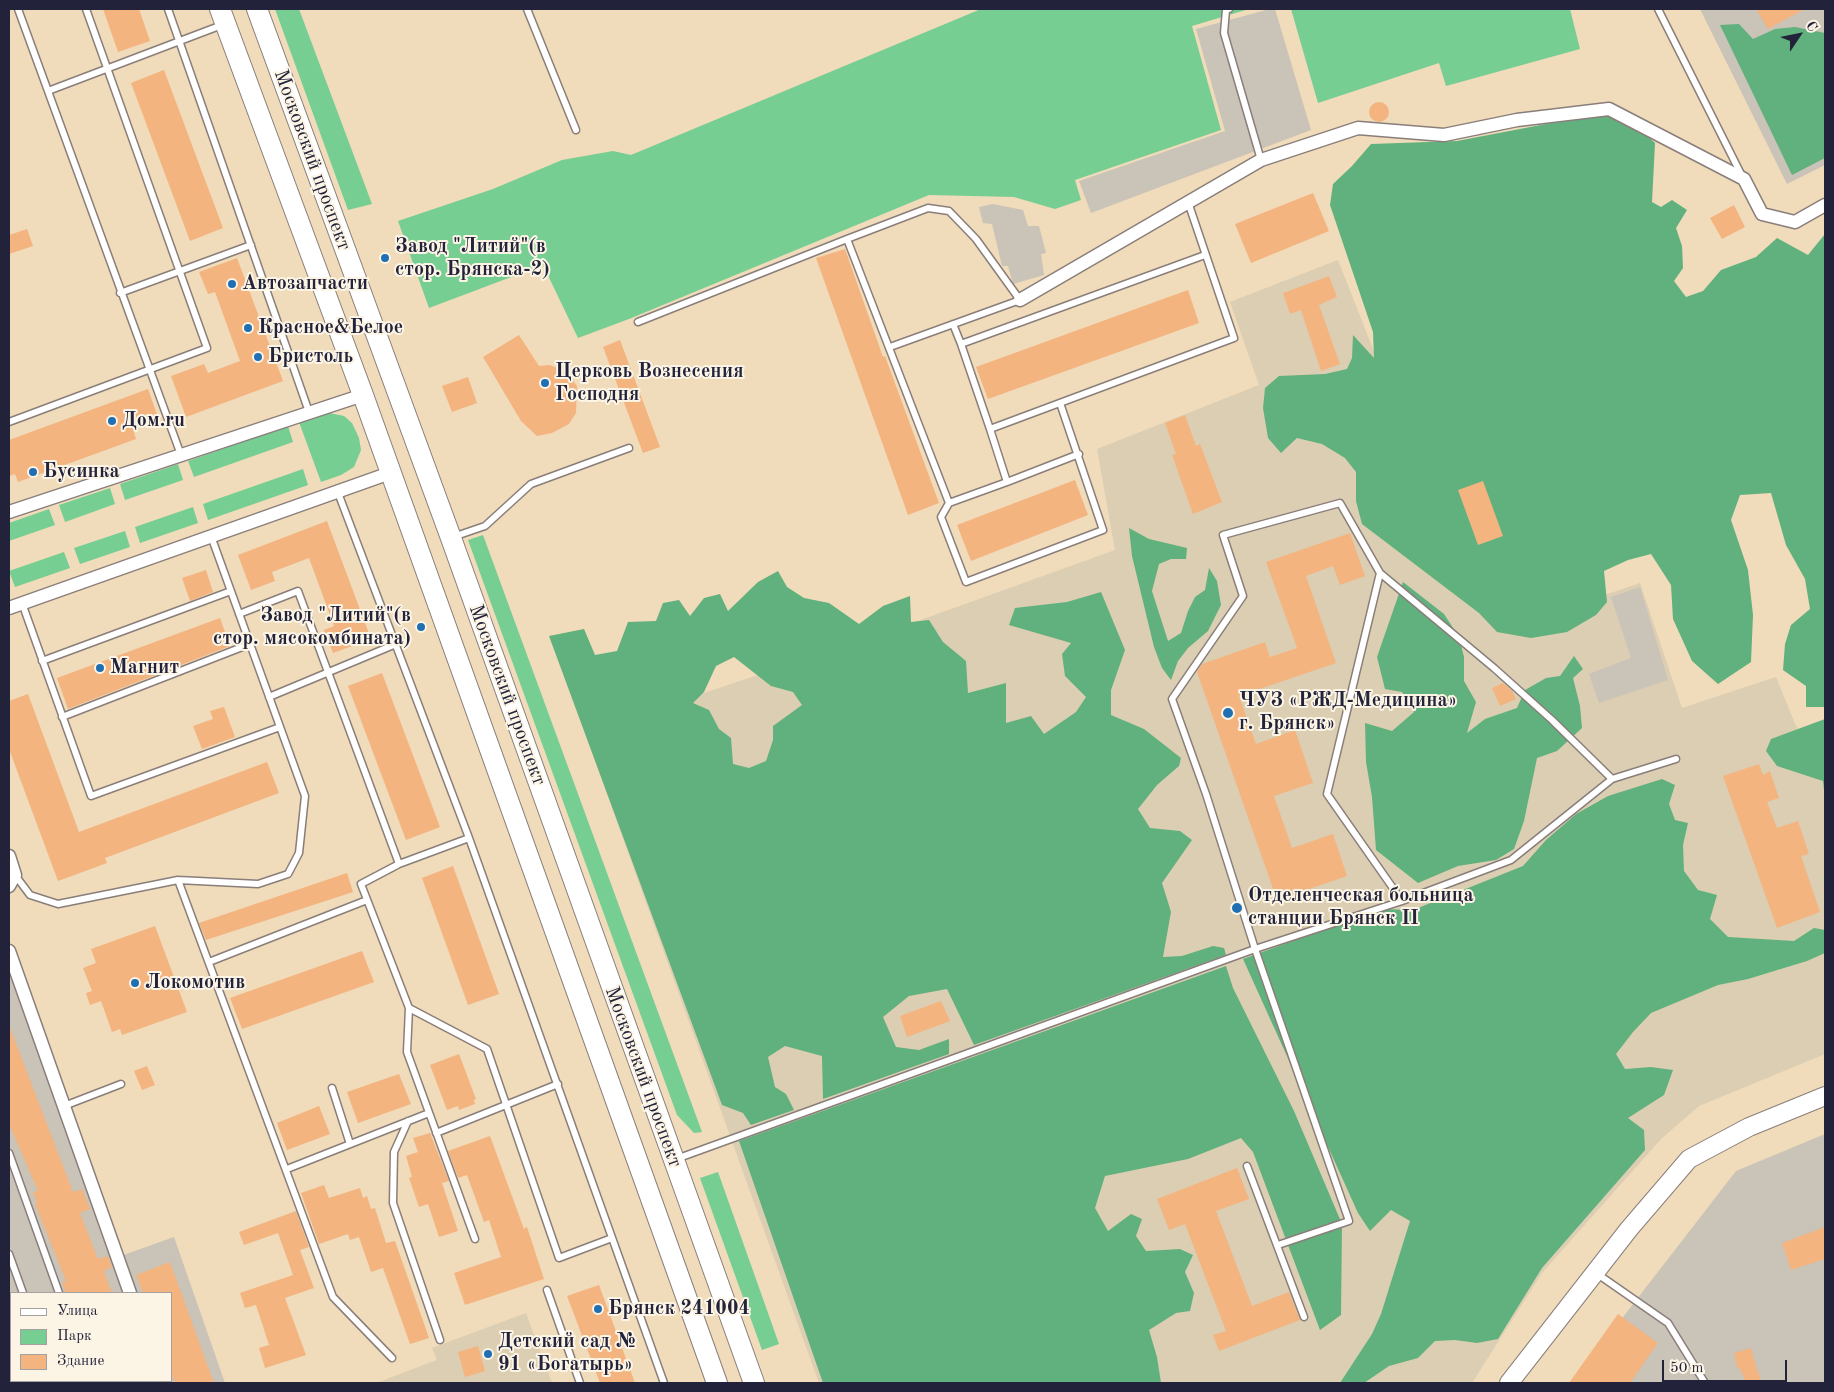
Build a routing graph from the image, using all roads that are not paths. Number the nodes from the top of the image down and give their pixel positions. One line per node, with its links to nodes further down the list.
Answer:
1 (18, 9): 11 (lane)
2 (86, 9): 10 (lane)
3 (168, 9): 9 (lane)
4 (257, 9): 28 (main road, Московский проспект)
5 (527, 9): 12 (lane)
6 (1229, 9): 13 (lane)
7 (1658, 9): 14 (lane)
8 (223, 16): 9 (lane); 29 (main road, Московский проспект)
9 (180, 41): 10 (lane); 18 (lane)
10 (107, 69): 11 (lane); 20 (lane)
11 (48, 91): 21 (lane)
12 (576, 130)
13 (1261, 160): 14 (street); 15 (street)
14 (1744, 179): 16 (street)
15 (1188, 202): 19 (lane); 22 (street)
16 (1825, 205)
17 (847, 239): 22 (lane); 23 (lane); 26 (lane)
18 (251, 245): 20 (lane); 31 (lane)
19 (1205, 255): 25 (lane); 30 (lane)
20 (180, 271): 21 (lane); 27 (lane)
21 (120, 292): 27 (lane)
22 (1020, 300): 24 (lane)
23 (638, 322)
24 (953, 324): 25 (lane); 26 (lane)
25 (961, 344): 33 (lane)
26 (890, 347): 41 (lane)
27 (148, 369): 32 (lane); 36 (lane)
28 (394, 382): 29 (main road); 37 (main road, Московский проспект)
29 (363, 395): 31 (street); 38 (main road, Московский проспект)
30 (1060, 403): 33 (lane); 35 (lane)
31 (308, 412): 36 (street)
32 (9, 422)
33 (990, 429): 39 (lane)
34 (630, 448): 44 (lane)
35 (1079, 454): 39 (lane); 41 (lane)
36 (181, 456): 42 (street)
37 (421, 460): 38 (main road); 44 (main road, Московский проспект)
38 (390, 473): 40 (street); 99 (main road, Московский проспект)
39 (1007, 482): 41 (lane)
40 (337, 490): 43 (street); 51 (lane)
41 (949, 504)
42 (9, 512)
43 (211, 536): 46 (lane); 47 (street)
44 (451, 538): 82 (main road, Московский проспект)
45 (1380, 573): 58 (lane); 66 (lane); 67 (lane)
46 (231, 591): 49 (lane); 52 (lane)
47 (22, 603): 48 (street); 52 (lane)
48 (9, 608)
49 (239, 614): 50 (lane); 53 (lane)
50 (250, 644): 54 (lane); 55 (lane)
51 (396, 644): 53 (lane); 59 (lane)
52 (42, 660): 55 (lane)
53 (328, 672): 54 (lane); 61 (lane)
54 (269, 697): 56 (lane)
55 (62, 716): 56 (lane)
56 (280, 727): 63 (lane)
57 (1676, 760): 58 (lane)
58 (1612, 779): 66 (lane)
59 (469, 838): 61 (lane); 72 (lane)
60 (9, 856): 62 (street)
61 (399, 864): 65 (lane)
62 (15, 875): 63 (lane); 64 (street)
63 (178, 880): 69 (lane)
64 (9, 886)
65 (367, 900): 69 (lane); 70 (lane)
66 (1402, 901): 67 (lane)
67 (1255, 949): 82 (lane); 87 (lane)
68 (9, 950): 76 (street)
69 (209, 962): 84 (lane)
70 (408, 1008): 75 (lane); 77 (lane)
71 (121, 1084): 76 (lane)
72 (558, 1084): 75 (lane); 85 (lane)
73 (332, 1088): 80 (lane)
74 (1825, 1096): 89 (street)
75 (506, 1105): 79 (lane); 85 (lane)
76 (64, 1106): 93 (street)
77 (429, 1113): 78 (lane); 79 (lane)
78 (408, 1121): 80 (lane); 95 (lane)
79 (436, 1133): 86 (lane)
80 (350, 1144): 84 (lane)
81 (9, 1153): 92 (lane)
82 (673, 1161): 100 (main road, Московский проспект)
83 (1247, 1166): 87 (lane)
84 (287, 1169): 96 (lane)
85 (612, 1238): 98 (lane)
86 (476, 1239)
87 (1278, 1245): 94 (lane)
88 (9, 1254): 91 (lane)
89 (1595, 1272): 101 (street); 102 (lane)
90 (547, 1290): 97 (lane)
91 (23, 1292)
92 (59, 1292)
93 (130, 1292)
94 (1304, 1317)
95 (440, 1340)
96 (392, 1358)
97 (580, 1383)
98 (664, 1383)
99 (717, 1383)
100 (754, 1383)
101 (1509, 1383)
102 (1705, 1383)

